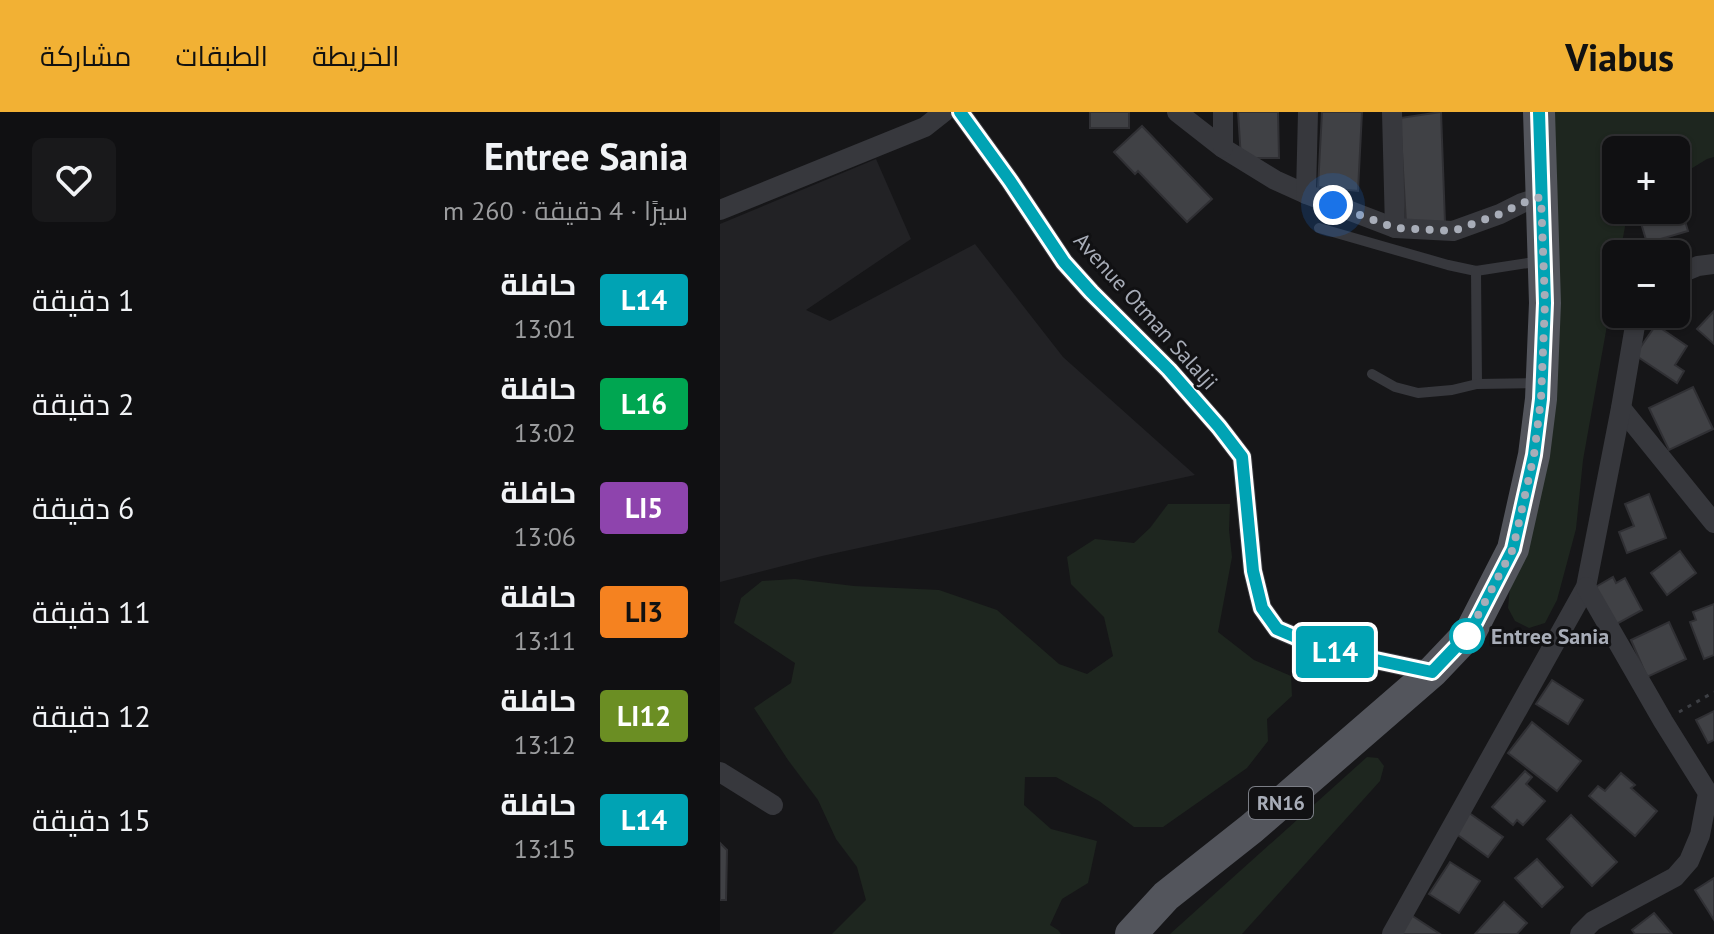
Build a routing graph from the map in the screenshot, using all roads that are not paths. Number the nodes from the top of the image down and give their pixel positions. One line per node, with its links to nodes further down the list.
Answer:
1 (944, 112): 11 (street)
2 (960, 112): 25 (street, Avenue Otman Salalji)
3 (1177, 112): 8 (street)
4 (1223, 112): 8 (street)
5 (1308, 112): 9 (street)
6 (1392, 112): 13 (street)
7 (1539, 112): 10 (main road, RN16)
8 (1223, 148): 9 (street)
9 (1306, 194): 13 (street)
10 (1541, 197): 13 (street); 14 (main road, RN16)
11 (720, 210)
12 (1319, 228): 17 (lane)
13 (1395, 228)
14 (1543, 261): 17 (lane); 20 (main road, RN16)
15 (1714, 264): 16 (street)
16 (1690, 269)
17 (1476, 271): 21 (lane)
18 (1635, 328): 22 (street)
19 (1372, 374): 21 (lane)
20 (1541, 383): 21 (lane); 25 (main road, RN16)
21 (1477, 384)
22 (1621, 408): 23 (street); 24 (street)
23 (1714, 523)
24 (1586, 587): 27 (street); 30 (street)
25 (1432, 672): 29 (main road, RN16)
26 (720, 772): 28 (street)
27 (1711, 795): 31 (street)
28 (773, 805)
29 (1131, 934)
30 (1392, 934)
31 (1580, 934)

